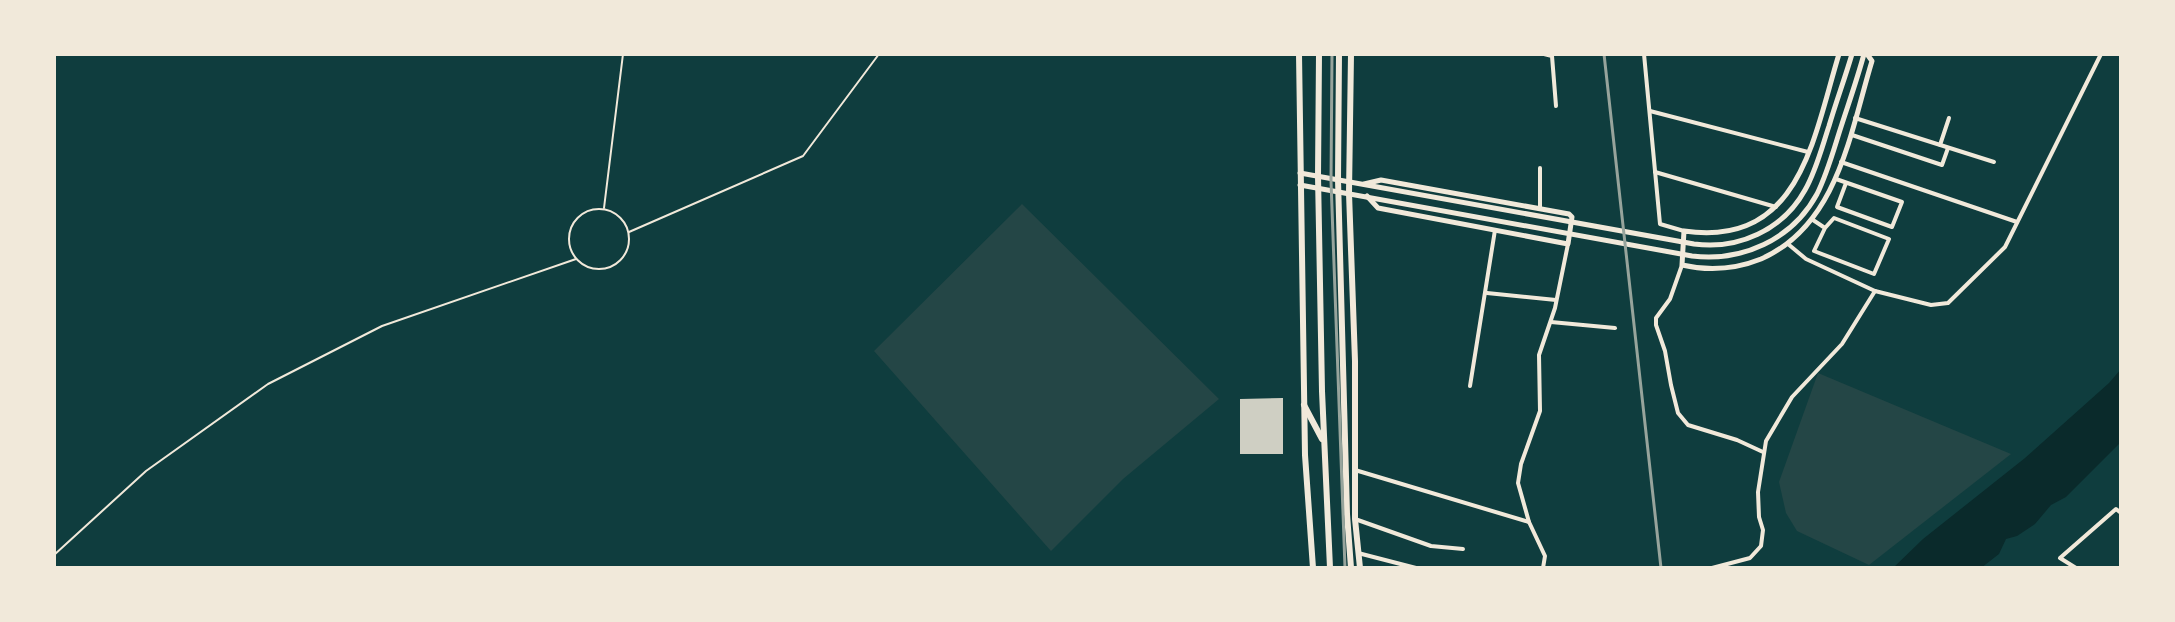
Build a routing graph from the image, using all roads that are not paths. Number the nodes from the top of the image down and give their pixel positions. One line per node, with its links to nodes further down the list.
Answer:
1 (623, 54): 39 (lane)
2 (879, 54): 46 (lane)
3 (1299, 54): 26 (main road)
4 (1319, 54): 27 (main road)
5 (1339, 54): 28 (main road)
6 (1351, 54): 30 (main road)
7 (1544, 54): 13 (street)
8 (1644, 54): 15 (street)
9 (1839, 54): 21 (main road)
10 (1852, 54): 32 (main road)
11 (1865, 54): 16 (main road); 37 (main road)
12 (2101, 54): 42 (street)
13 (1552, 55): 14 (street)
14 (1556, 106)
15 (1650, 111): 21 (street); 25 (street)
16 (1855, 118): 18 (main road); 19 (street)
17 (1949, 118): 19 (street)
18 (1850, 134): 20 (street); 22 (main road)
19 (1940, 145): 20 (street)
20 (1948, 148): 23 (street)
21 (1808, 152): 38 (main road)
22 (1841, 162): 29 (main road); 42 (street)
23 (1994, 162)
24 (1540, 168): 40 (street)
25 (1655, 172): 38 (street); 45 (street)
26 (1300, 173): 27 (main road); 33 (main road)
27 (1318, 176): 28 (main road); 34 (main road)
28 (1338, 179): 30 (main road); 35 (main road)
29 (1836, 179): 31 (street); 41 (main road)
30 (1349, 181): 32 (main road); 36 (main road)
31 (1846, 183): 31 (street)
32 (1364, 184): 40 (main road)
33 (1300, 185): 34 (main road); 57 (main road)
34 (1318, 187): 35 (main road); 58 (main road)
35 (1338, 191): 36 (main road); 69 (main road)
36 (1349, 193): 37 (main road); 60 (main road)
37 (1367, 196): 44 (main road)
38 (1777, 207): 45 (main road)
39 (604, 209): 46 (lane); 49 (lane)
40 (1540, 209): 47 (main road)
41 (1813, 220): 43 (street); 48 (main road)
42 (2017, 222): 51 (street)
43 (1825, 228): 43 (street)
44 (1495, 230): 47 (main road); 52 (street)
45 (1684, 231): 50 (main road)
46 (629, 232): 49 (lane)
47 (1568, 244): 53 (street)
48 (1788, 244): 50 (main road); 51 (street)
49 (576, 259): 66 (lane)
50 (1682, 265): 59 (street)
51 (1875, 291): 59 (street)
52 (1487, 293): 53 (street); 56 (street)
53 (1557, 300): 54 (street)
54 (1551, 322): 55 (street); 63 (street)
55 (1615, 328)
56 (1470, 386)
57 (1304, 405): 58 (main road); 67 (main road)
58 (1324, 442): 68 (main road)
59 (1763, 452): 73 (street)
60 (1355, 470): 62 (main road); 63 (street)
61 (2121, 513): 74 (street)
62 (1355, 519): 64 (street); 65 (main road)
63 (1529, 522): 72 (street)
64 (1463, 549)
65 (1358, 553): 70 (main road); 71 (street)
66 (54, 555)
67 (1313, 568)
68 (1330, 568)
69 (1351, 568)
70 (1360, 568)
71 (1416, 568)
72 (1543, 568)
73 (1712, 568)
74 (2076, 568)

